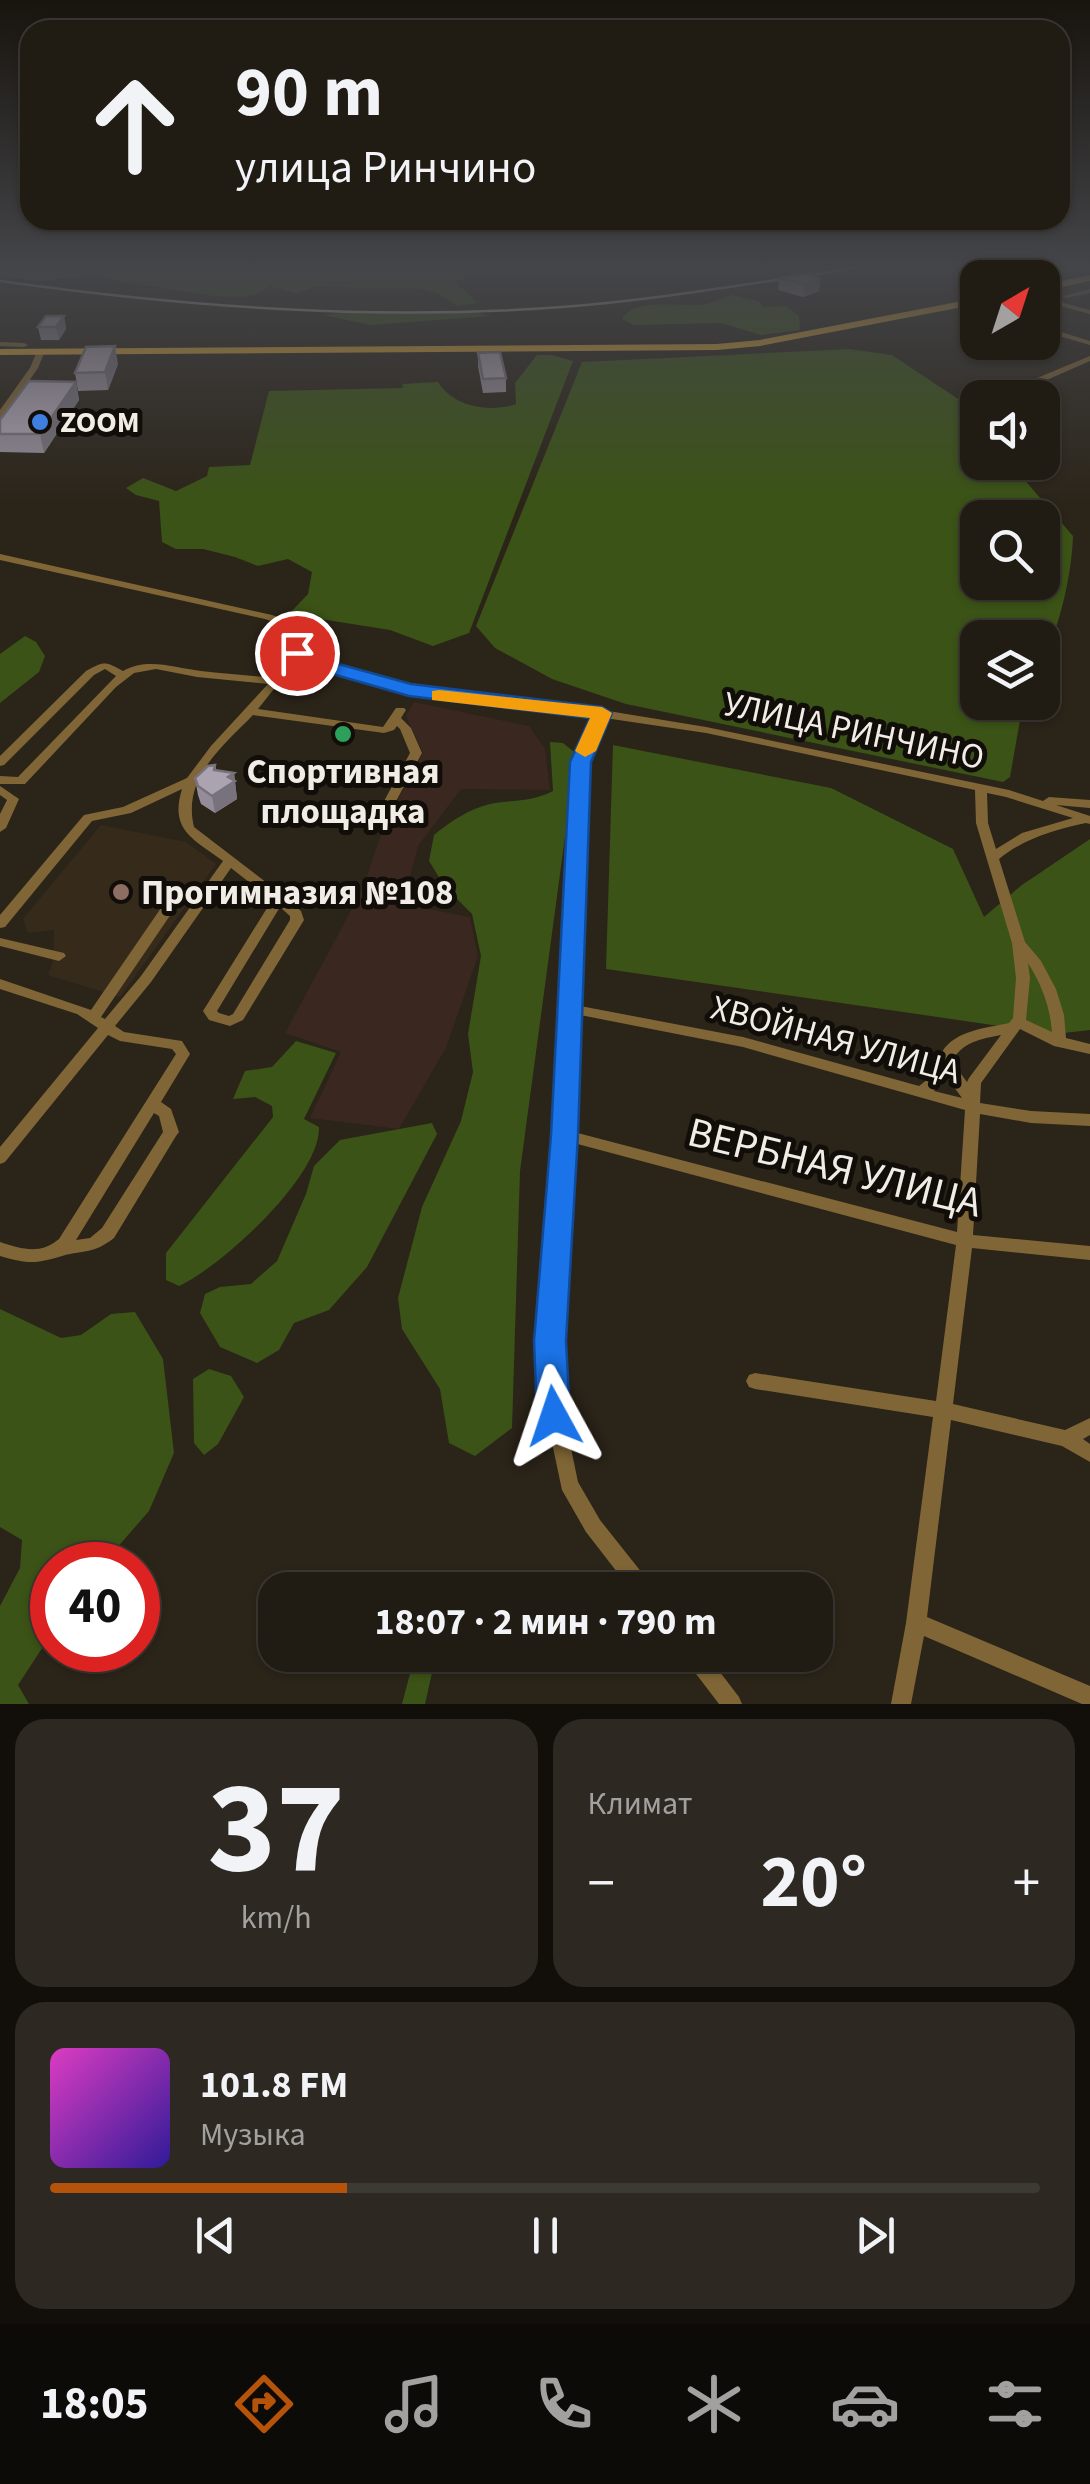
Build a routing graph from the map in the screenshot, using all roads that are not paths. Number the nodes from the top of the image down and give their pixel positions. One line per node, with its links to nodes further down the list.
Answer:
1 (733, 346): 2 (main road)
2 (40, 351): 3 (main road); 6 (street)
3 (0, 352)
4 (1090, 358): 5 (street)
5 (1040, 380)
6 (0, 416)
7 (0, 557): 8 (street)
8 (294, 657): 10 (street); 12 (street, УЛИЦА РИНЧИНО)
9 (122, 675): 10 (street); 13 (street); 14 (street)
10 (274, 680): 11 (street)
11 (250, 711): 15 (street); 22 (street)
12 (602, 713): 16 (street, УЛИЦА РИНЧИНО); 34 (street)
13 (0, 763)
14 (0, 780)
15 (194, 780): 18 (street); 21 (street)
16 (981, 788): 19 (street, УЛИЦА РИНЧИНО); 25 (street)
17 (0, 790): 24 (street)
18 (147, 800): 21 (street); 29 (street)
19 (1036, 801): 20 (street); 23 (street, УЛИЦА РИНЧИНО)
20 (1090, 804)
21 (184, 806): 26 (street)
22 (382, 816)
23 (1089, 819): 25 (street)
24 (0, 828)
25 (994, 856): 31 (street)
26 (229, 862): 27 (street); 35 (street)
27 (279, 898): 27 (street)
28 (166, 910): 35 (street)
29 (0, 924)
30 (0, 942): 32 (street)
31 (1019, 942): 36 (street); 37 (street)
32 (59, 956)
33 (0, 984): 35 (street)
34 (568, 1008): 40 (street, ХВОЙНАЯ УЛИЦА); 44 (street)
35 (100, 1021): 41 (street); 45 (street)
36 (1014, 1025): 37 (street); 39 (street); 42 (street)
37 (1059, 1042): 38 (street)
38 (1090, 1049)
39 (946, 1064): 40 (street); 42 (street)
40 (924, 1090): 42 (street, ХВОЙНАЯ УЛИЦА)
41 (152, 1103): 48 (street); 48 (street)
42 (968, 1103): 43 (street, ХВОЙНАЯ УЛИЦА); 46 (street)
43 (1090, 1120)
44 (564, 1135): 46 (street, ВЕРБНАЯ УЛИЦА); 55 (street)
45 (0, 1158)
46 (966, 1242): 49 (street, ВЕРБНАЯ УЛИЦА); 51 (street)
47 (0, 1249): 48 (street)
48 (58, 1250)
49 (1090, 1253)
50 (755, 1382): 51 (street)
51 (943, 1410): 53 (street); 56 (street)
52 (1090, 1426): 53 (street)
53 (1066, 1439): 54 (street)
54 (1090, 1454)
55 (630, 1572)
56 (916, 1623): 58 (street); 60 (street)
57 (707, 1672): 59 (street)
58 (1090, 1697)
59 (732, 1704)
60 (902, 1704)

